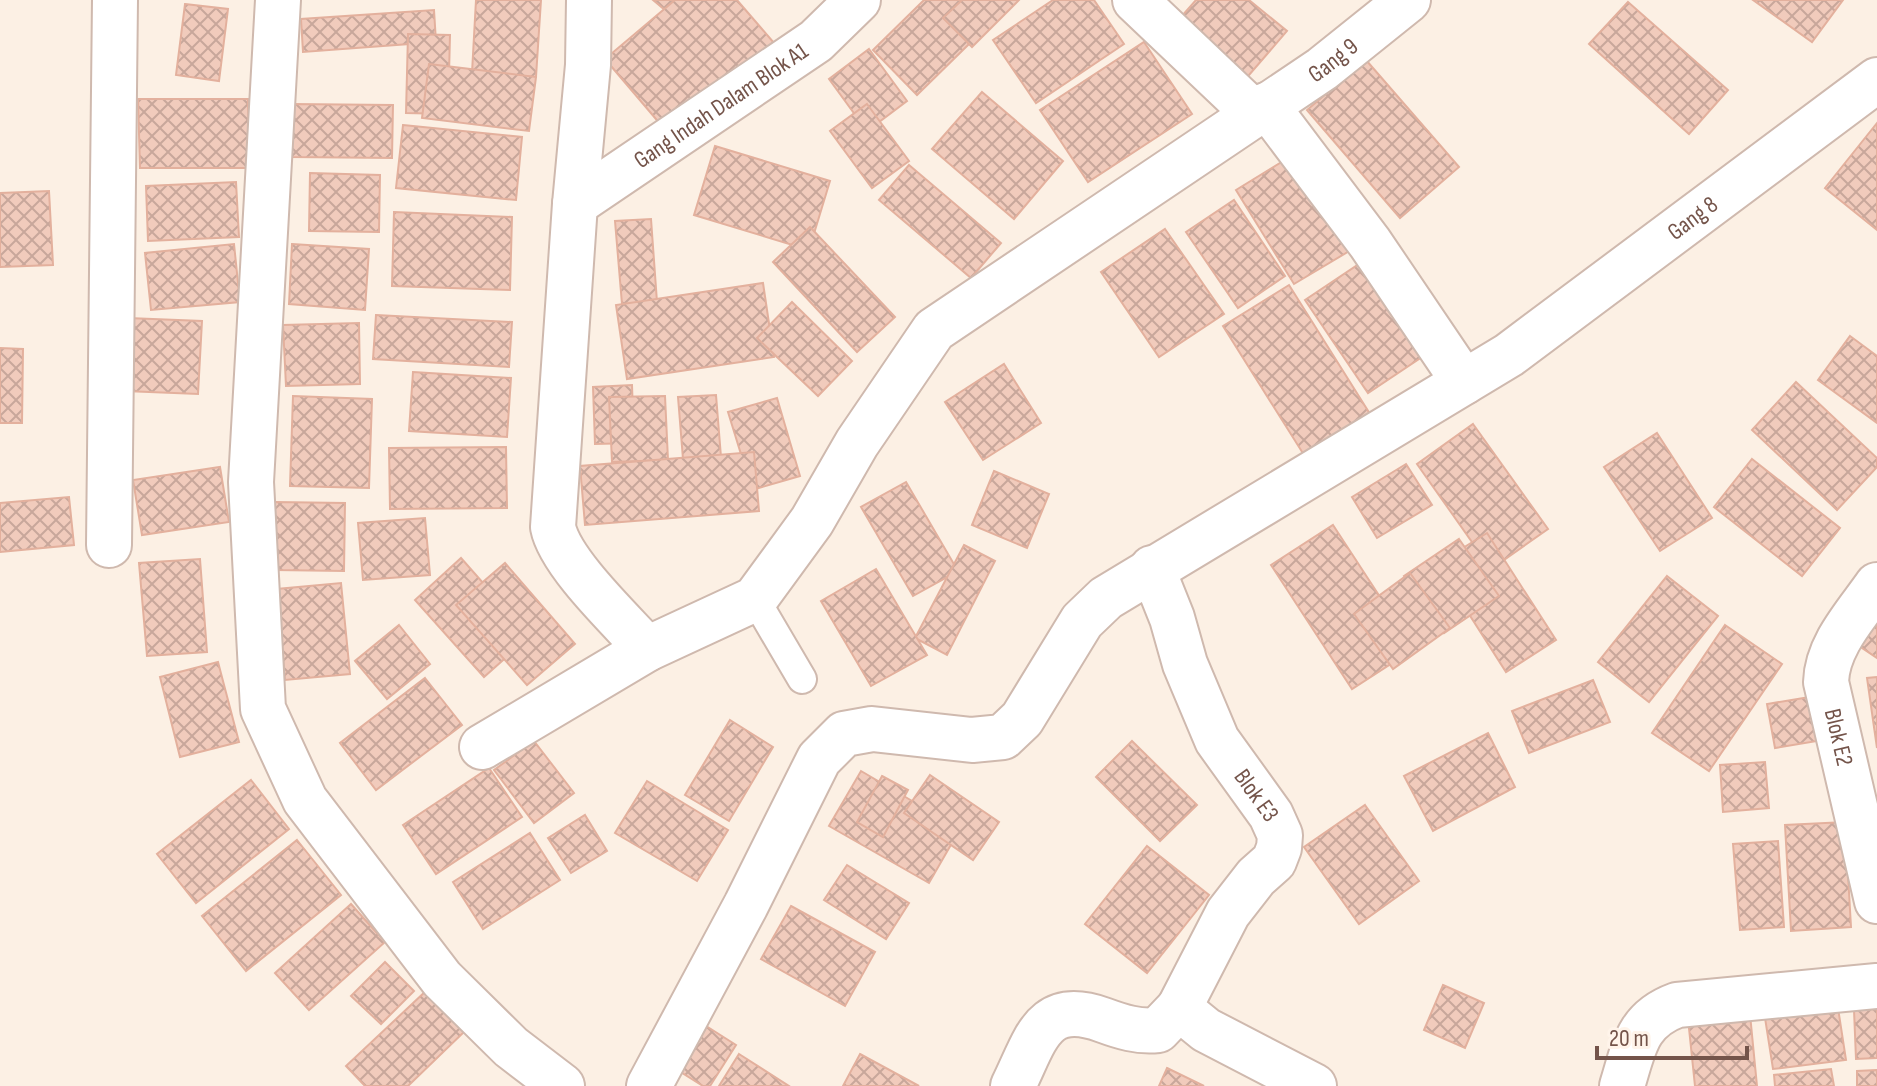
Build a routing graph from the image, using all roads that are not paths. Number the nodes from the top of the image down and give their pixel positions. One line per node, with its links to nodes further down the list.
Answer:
1 (115, 0): 11 (street)
2 (278, 0): 21 (street)
3 (589, 0): 9 (street)
4 (858, 0): 9 (street, Gang Indah Dalam Blok A1)
5 (1135, 0): 8 (street)
6 (1408, 0): 8 (street, Gang 9)
7 (1877, 80): 10 (street, Gang 8)
8 (1260, 109): 10 (street); 14 (street, Gang 9)
9 (575, 204): 15 (street)
10 (1464, 382): 12 (street, Gang 8)
11 (109, 545)
12 (1152, 568): 20 (street, Blok E3); 22 (street, Gang 8)
13 (1877, 585): 18 (street, Blok E2)
14 (755, 599): 15 (street); 16 (lane)
15 (647, 649): 17 (street)
16 (802, 679)
17 (482, 747)
18 (1877, 901)
19 (1877, 986): 25 (street)
20 (1179, 1008): 23 (street, Blok E3); 24 (street)
21 (562, 1086)
22 (649, 1086)
23 (1013, 1086)
24 (1314, 1086)
25 (1622, 1086)

